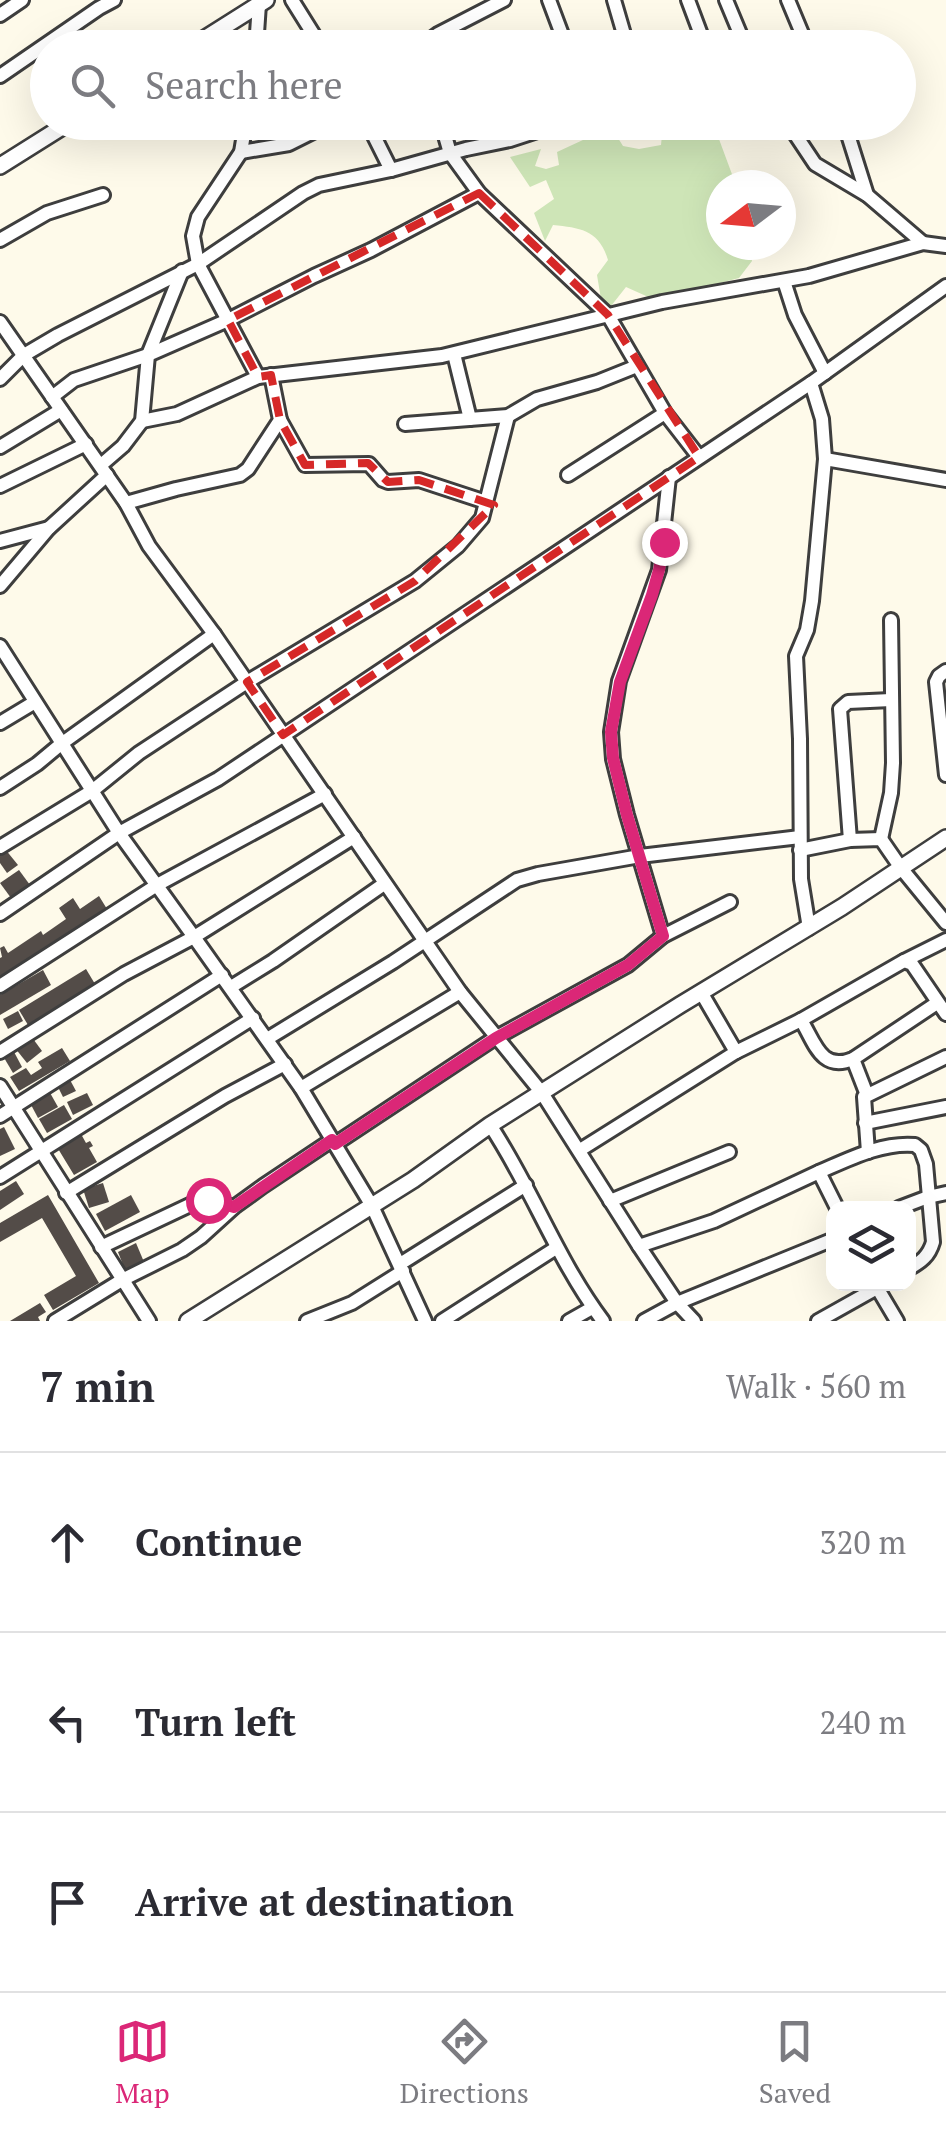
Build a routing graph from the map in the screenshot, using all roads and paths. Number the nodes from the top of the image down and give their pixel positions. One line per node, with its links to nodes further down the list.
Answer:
1 (22, 0): 11 (street)
2 (114, 0): 12 (street)
3 (292, 0): 15 (street)
4 (504, 0): 16 (street)
5 (549, 0): 17 (street)
6 (614, 0): 18 (street)
7 (688, 0): 19 (street)
8 (726, 0): 20 (street)
9 (789, 0): 21 (street)
10 (262, 2): 13 (street); 14 (street)
11 (0, 15)
12 (67, 30)
13 (218, 30)
14 (258, 30)
15 (311, 30)
16 (446, 30)
17 (560, 30)
18 (623, 30)
19 (699, 30)
20 (738, 30)
21 (801, 30)
22 (30, 55): 23 (street)
23 (0, 76)
24 (41, 140): 34 (street)
25 (243, 140): 32 (street)
26 (299, 140): 32 (street)
27 (376, 140): 35 (street)
28 (447, 140): 33 (street)
29 (510, 140): 33 (street)
30 (799, 140): 37 (street)
31 (850, 140): 37 (street)
32 (241, 152): 42 (street)
33 (450, 153): 35 (street); 36 (street)
34 (0, 166)
35 (392, 170): 42 (street)
36 (479, 194): 46 (street); 47 (street)
37 (868, 195): 40 (street)
38 (103, 196): 39 (street)
39 (0, 240)
40 (923, 243): 41 (street); 44 (street)
41 (946, 246)
42 (198, 264): 43 (street); 47 (street)
43 (182, 271): 50 (street); 51 (street)
44 (784, 281): 46 (street); 53 (street)
45 (946, 286): 53 (street)
46 (608, 316): 49 (street); 52 (street)
47 (228, 320): 51 (street); 54 (street)
48 (0, 322): 50 (street)
49 (454, 354): 54 (street); 61 (street)
50 (24, 355): 55 (street); 57 (street)
51 (148, 355): 57 (street); 62 (street)
52 (637, 366): 59 (street); 60 (street)
53 (825, 373): 56 (street)
54 (265, 376): 62 (street); 63 (street)
55 (0, 379)
56 (810, 383): 67 (street); 68 (street)
57 (52, 397): 58 (street)
58 (61, 410): 65 (street); 66 (street)
59 (666, 413): 67 (street); 70 (street)
60 (508, 416): 61 (street); 74 (street)
61 (470, 419): 64 (street)
62 (142, 420): 69 (street)
63 (280, 420): 74 (street); 75 (street)
64 (405, 424)
65 (86, 444): 69 (street); 73 (street)
66 (0, 447)
67 (699, 458): 71 (street)
68 (825, 459): 72 (street); 98 (street)
69 (104, 470): 75 (street); 76 (street)
70 (568, 475)
71 (670, 477): 87 (street); 100 (street)
72 (946, 480)
73 (0, 486)
74 (486, 502): 83 (street)
75 (126, 503): 80 (street)
76 (49, 528): 77 (street); 78 (street)
77 (0, 541)
78 (0, 586)
79 (891, 620): 84 (street)
80 (214, 634): 83 (street); 88 (street)
81 (0, 646): 85 (street)
82 (946, 672): 89 (street)
83 (247, 682): 87 (street); 91 (street)
84 (891, 700): 95 (street); 97 (street)
85 (34, 702): 86 (street); 88 (street)
86 (0, 723)
87 (282, 735): 92 (street); 93 (street)
88 (61, 744): 90 (street); 91 (street)
89 (946, 775)
90 (0, 788)
91 (92, 792): 93 (street); 99 (street)
92 (324, 794): 94 (street); 103 (street)
93 (119, 832): 103 (street); 105 (street)
94 (354, 837): 102 (street); 109 (street)
95 (881, 838): 97 (street); 101 (street)
96 (946, 838): 101 (street)
97 (850, 840): 98 (street)
98 (800, 844): 100 (street); 107 (street)
99 (0, 846)
100 (640, 856): 108 (street); 110 (street)
101 (901, 868): 106 (street); 107 (street)
102 (384, 884): 110 (street); 115 (street)
103 (157, 885): 109 (street); 114 (street)
104 (730, 902): 108 (street)
105 (0, 914)
106 (944, 918)
107 (809, 928): 117 (street)
108 (663, 936): 121 (street)
109 (194, 937): 113 (street); 123 (street)
110 (424, 940): 116 (street); 122 (street)
111 (946, 940): 112 (street)
112 (904, 961): 118 (street); 120 (street)
113 (222, 975): 115 (street); 133 (street)
114 (0, 986)
115 (231, 987): 119 (street)
116 (460, 992): 121 (street); 129 (street)
117 (702, 992): 124 (street); 130 (street)
118 (942, 1008): 126 (street)
119 (253, 1018): 122 (street); 139 (street)
120 (801, 1020): 124 (street); 126 (street)
121 (496, 1038): 130 (street); 137 (street)
122 (267, 1040): 127 (street)
123 (0, 1052)
124 (736, 1052): 138 (street)
125 (946, 1058): 131 (street)
126 (853, 1059): 131 (street)
127 (284, 1064): 129 (street); 145 (street)
128 (0, 1086): 133 (street)
129 (301, 1088): 137 (street)
130 (542, 1093): 136 (street); 138 (street)
131 (866, 1096): 135 (street)
132 (946, 1107): 135 (street)
133 (13, 1108): 134 (street); 139 (street)
134 (0, 1116)
135 (865, 1124): 141 (street)
136 (490, 1126): 144 (street); 151 (street)
137 (334, 1142): 151 (street); 152 (street)
138 (580, 1150): 148 (street)
139 (41, 1152): 143 (street); 145 (street)
140 (728, 1152): 148 (street)
141 (868, 1152): 142 (street); 147 (street)
142 (819, 1172): 149 (street); 155 (street)
143 (0, 1177)
144 (526, 1184): 156 (street); 158 (street)
145 (66, 1193): 154 (street)
146 (946, 1193): 147 (street)
147 (928, 1197): 150 (street); 157 (street)
148 (610, 1201): 155 (street)
149 (834, 1201)
150 (916, 1202)
151 (372, 1206): 158 (street); 166 (street)
152 (234, 1207): 154 (street); 159 (street)
153 (826, 1241): 162 (street)
154 (100, 1246): 159 (street)
155 (639, 1246): 162 (street)
156 (556, 1248): 163 (street); 169 (street)
157 (916, 1265)
158 (401, 1268): 167 (street); 168 (street)
159 (122, 1280): 164 (street); 165 (street)
160 (869, 1291): 174 (street)
161 (882, 1291): 175 (street)
162 (678, 1303): 172 (street); 173 (street)
163 (592, 1308): 170 (street); 171 (street)
164 (54, 1321)
165 (149, 1321)
166 (188, 1321)
167 (307, 1321)
168 (425, 1321)
169 (442, 1321)
170 (569, 1321)
171 (602, 1321)
172 (644, 1321)
173 (694, 1321)
174 (818, 1321)
175 (897, 1321)

